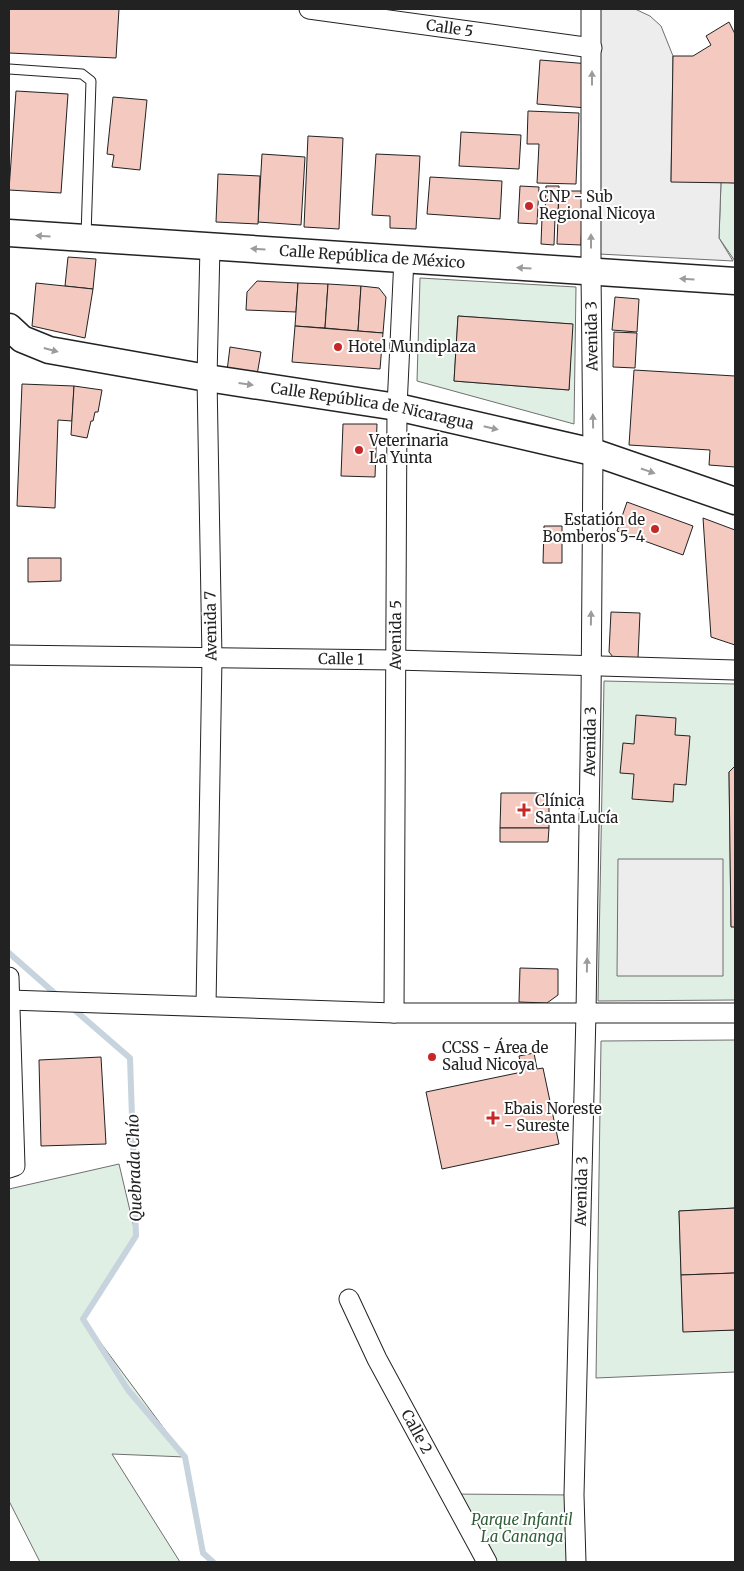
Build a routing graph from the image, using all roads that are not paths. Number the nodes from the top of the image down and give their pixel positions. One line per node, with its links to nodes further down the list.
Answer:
1 (309, 9): 3 (street, Calle 5)
2 (591, 9): 3 (street, Avenida 3)
3 (592, 48): 9 (street, Avenida 3, one-way to 3)
4 (9, 69): 6 (lane)
5 (9, 233): 6 (main road, Calle República de México, one-way to 5)
6 (85, 238): 7 (main road, Calle República de México)
7 (210, 246): 8 (main road, Calle República de México, one-way to 7); 12 (street, Avenida 7)
8 (404, 258): 9 (main road, Calle República de México, one-way to 8); 13 (street, Avenida 5)
9 (591, 273): 10 (main road, Calle República de México, one-way to 9); 14 (street, Avenida 3, one-way to 9)
10 (735, 281)
11 (9, 327): 12 (main road, Calle República de Nicaragua, one-way to 12)
12 (207, 378): 13 (main road, Calle República de Nicaragua, one-way to 13); 17 (street, Avenida 7)
13 (397, 406): 14 (main road, Calle República de Nicaragua, one-way to 14); 18 (street, Avenida 5)
14 (593, 452): 15 (main road, Calle República de Nicaragua, one-way to 15); 19 (street, Avenida 3, one-way to 14)
15 (735, 501)
16 (9, 655): 17 (street, Calle 1)
17 (212, 658): 18 (street, Calle 1); 23 (street, Avenida 7)
18 (396, 660): 19 (street, Calle 1); 24 (street, Avenida 5)
19 (590, 667): 20 (street, Calle 1); 25 (street, Avenida 3, one-way to 19)
20 (735, 670)
21 (9, 978): 22 (street)
22 (9, 1000): 23 (street); 27 (street)
23 (206, 1006): 24 (street)
24 (394, 1013): 25 (street)
25 (586, 1014): 26 (street); 30 (street, Avenida 3)
26 (735, 1014)
27 (9, 1168)
28 (349, 1299): 29 (street, Calle 2)
29 (486, 1562)
30 (576, 1562)

